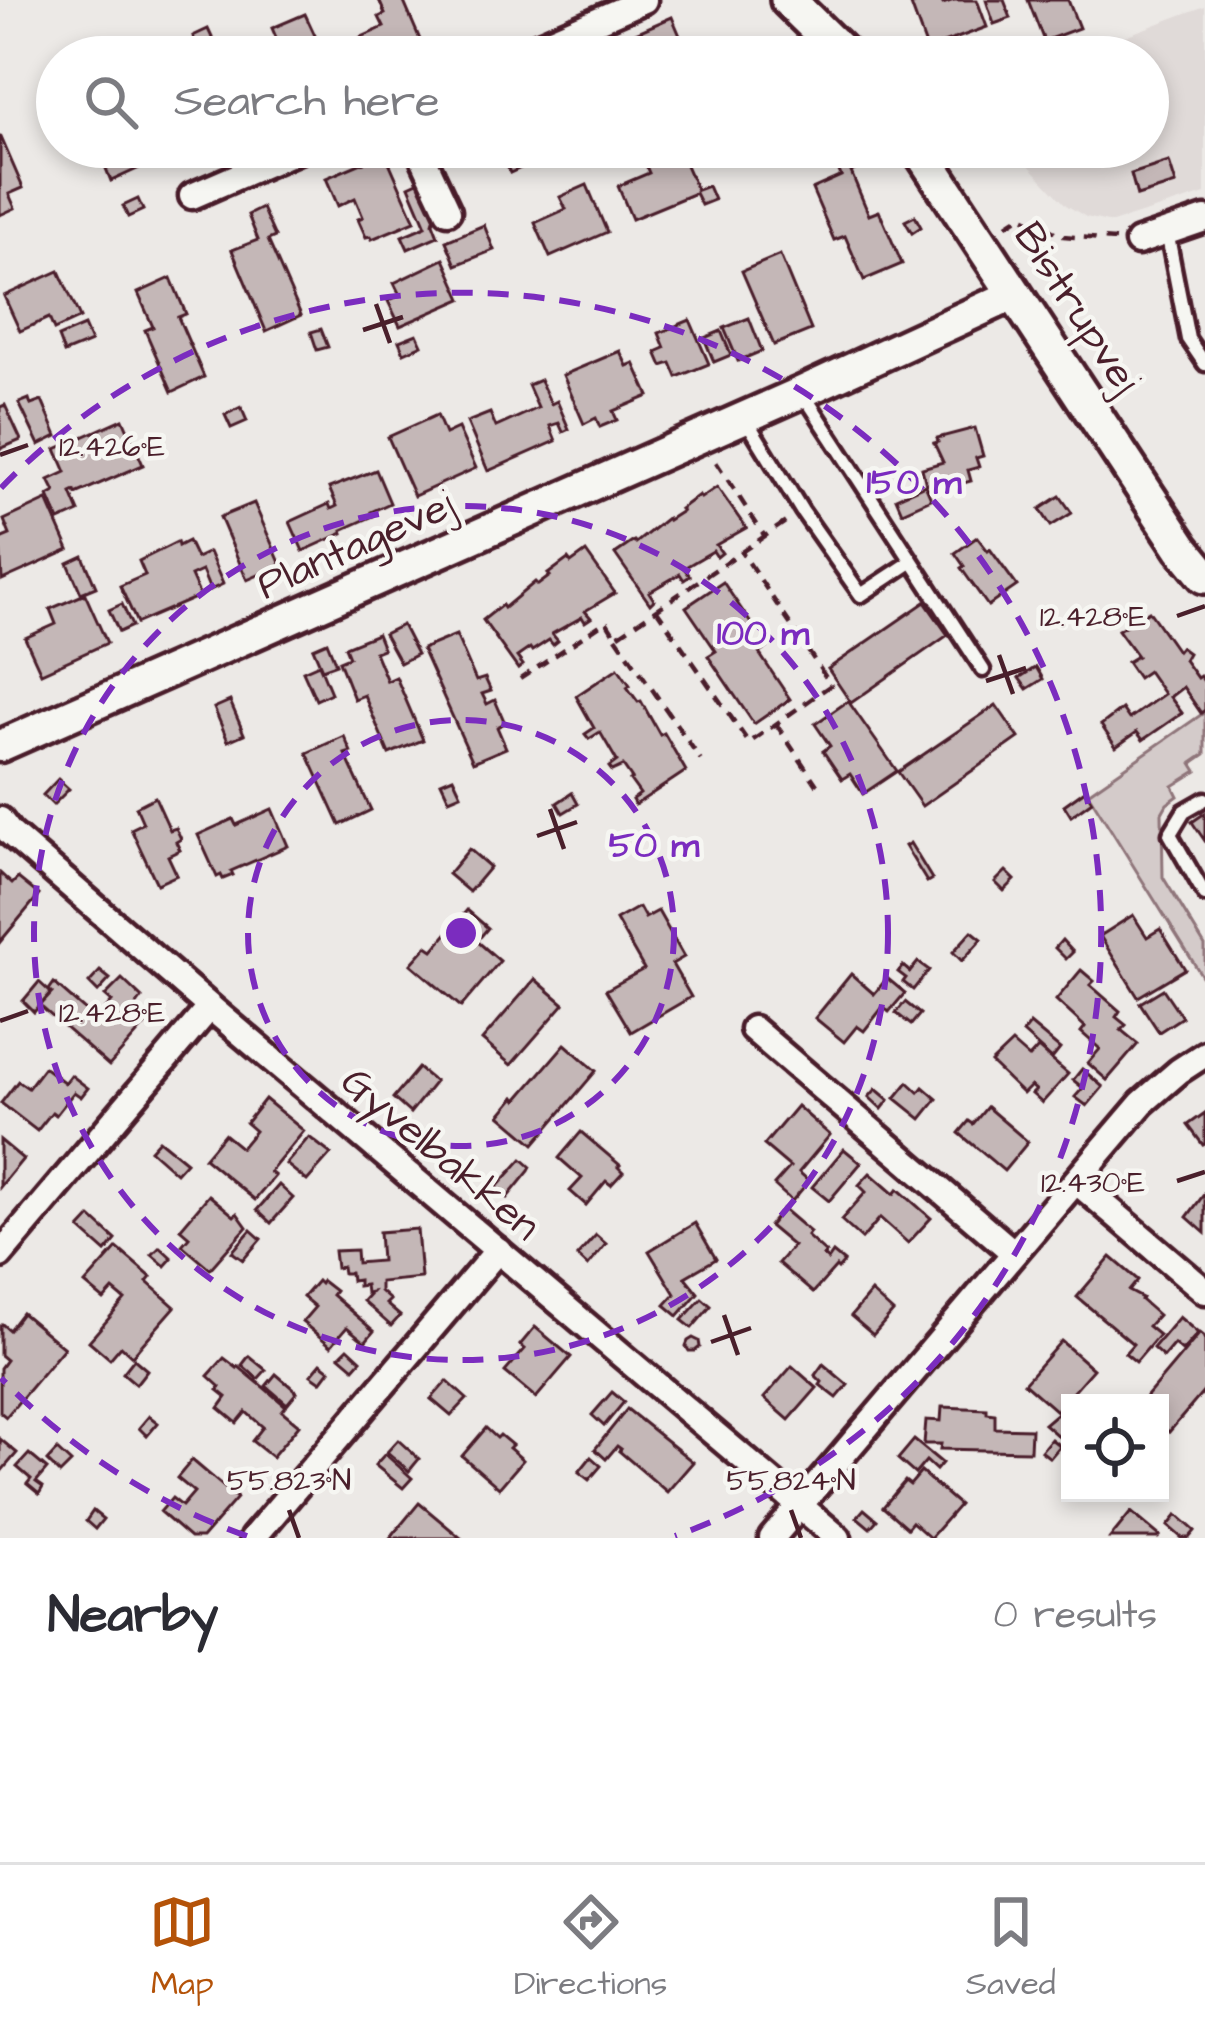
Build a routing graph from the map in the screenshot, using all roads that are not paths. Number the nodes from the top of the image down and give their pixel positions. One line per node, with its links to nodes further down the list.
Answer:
1 (644, 0): 3 (street)
2 (788, 0): 4 (main road)
3 (561, 36)
4 (825, 36)
5 (257, 168): 8 (street)
6 (428, 168): 9 (street)
7 (932, 168): 13 (main road, Bistrupvej)
8 (192, 196)
9 (448, 211)
10 (1205, 219): 11 (street)
11 (1167, 232): 12 (street); 14 (lane)
12 (1138, 242)
13 (1016, 294): 15 (street, Plantagevej); 18 (main road, Bistrupvej)
14 (1205, 364)
15 (802, 392): 16 (street, Plantagevej); 17 (lane)
16 (744, 417): 17 (lane); 20 (street, Plantagevej)
17 (911, 562): 19 (lane)
18 (1205, 576)
19 (983, 670)
20 (0, 746)
21 (1205, 799): 23 (lane)
22 (0, 820): 24 (street, Gyvelbakken)
23 (1205, 895)
24 (210, 1007): 28 (street, Gyvelbakken); 30 (street)
25 (753, 1029): 29 (street)
26 (1205, 1054): 27 (street)
27 (1076, 1181): 29 (street); 31 (street)
28 (498, 1250): 32 (street, Gyvelbakken); 33 (street)
29 (1014, 1253): 32 (street)
30 (0, 1255)
31 (1205, 1291)
32 (800, 1505): 34 (street); 35 (street, Gyvelbakken)
33 (253, 1538)
34 (772, 1538)
35 (838, 1538)

